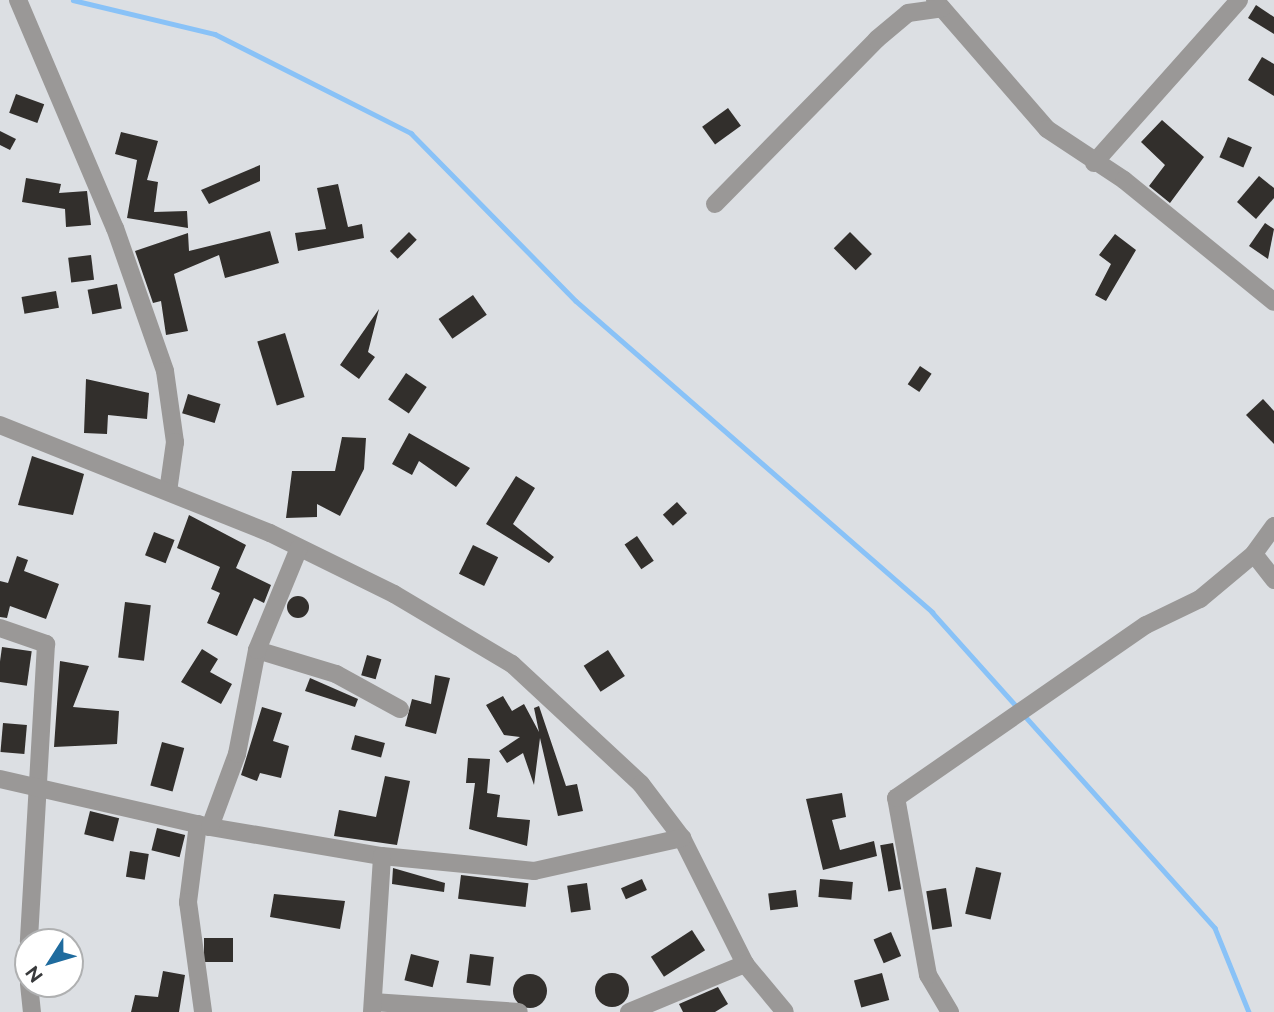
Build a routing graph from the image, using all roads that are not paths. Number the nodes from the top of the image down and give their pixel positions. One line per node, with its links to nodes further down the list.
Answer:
1 (1239, 0): 4 (street)
2 (20, 4): 8 (street)
3 (939, 4): 4 (street); 5 (street)
4 (1094, 163): 6 (street)
5 (715, 204)
6 (1274, 302)
7 (0, 425): 8 (street)
8 (168, 492): 10 (street)
9 (1274, 526): 11 (street)
10 (299, 548): 14 (street); 19 (street)
11 (1254, 554): 12 (street); 28 (street)
12 (1274, 580)
13 (0, 628): 17 (street)
14 (257, 650): 15 (street); 18 (street)
15 (400, 709)
16 (0, 779): 17 (street)
17 (36, 787): 18 (street); 21 (street)
18 (204, 826): 20 (street); 24 (street)
19 (682, 838): 20 (street); 22 (street)
20 (382, 856): 23 (street)
21 (30, 928)
22 (745, 964): 26 (street); 27 (street)
23 (373, 1007): 25 (street)
24 (203, 1012)
25 (519, 1012)
26 (629, 1012)
27 (785, 1012)
28 (950, 1012)

